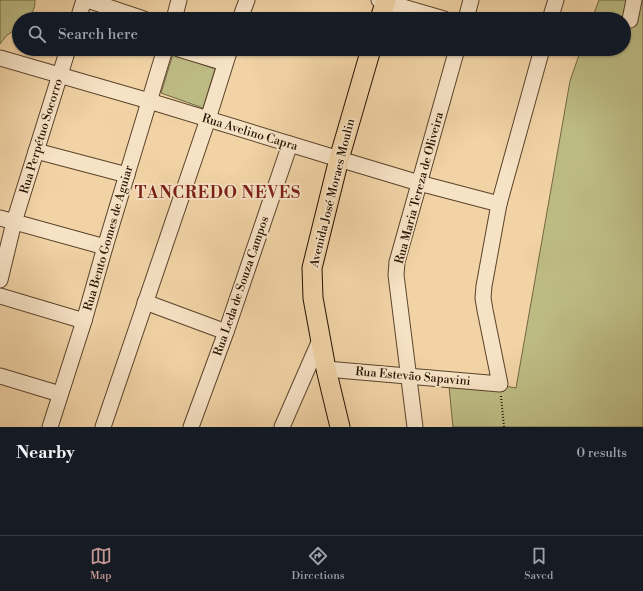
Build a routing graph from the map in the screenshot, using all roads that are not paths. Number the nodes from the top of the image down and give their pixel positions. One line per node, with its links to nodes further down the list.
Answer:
1 (84, 0): 9 (street)
2 (87, 0): 10 (street)
3 (179, 0): 11 (street)
4 (247, 0): 12 (street)
5 (471, 0): 14 (street)
6 (556, 0): 15 (street)
7 (634, 0): 16 (street)
8 (383, 5): 13 (street)
9 (80, 12)
10 (123, 12)
11 (176, 12)
12 (243, 12)
13 (414, 12)
14 (468, 12)
15 (552, 12)
16 (631, 15)
17 (66, 56): 26 (street, Rua Perpétuo Socorro)
18 (162, 56): 27 (street, Rua Bento Gomes de Aguiar)
19 (202, 56): 25 (street)
20 (228, 56): 25 (street)
21 (369, 56): 31 (main road, Avenida José Moraes Moulin)
22 (455, 56): 33 (street, Rua Maria Tereza de Oliveira)
23 (540, 56): 34 (street)
24 (0, 58): 26 (street, Rua Avelino Capra)
25 (225, 63): 28 (street)
26 (60, 75): 27 (street, Rua Avelino Capra); 30 (street, Rua Perpétuo Socorro)
27 (149, 102): 28 (street, Rua Avelino Capra); 32 (street, Rua Bento Gomes de Aguiar)
28 (208, 119): 29 (street, Rua Avelino Capra); 39 (street)
29 (290, 144): 31 (street, Rua Avelino Capra); 41 (street, Rua Leda de Souza Campos)
30 (36, 151): 32 (street); 35 (street, Rua Perpétuo Socorro)
31 (339, 159): 33 (street, Rua Avelino Capra); 42 (main road, Avenida José Moraes Moulin)
32 (127, 175): 36 (street, Rua Bento Gomes de Aguiar)
33 (419, 183): 34 (street, Rua Avelino Capra); 45 (street, Rua Maria Tereza de Oliveira)
34 (499, 204): 45 (street, Rua Estevão Sapavini)
35 (7, 220): 36 (street); 37 (street, Rua Perpétuo Socorro)
36 (105, 247): 40 (street, Rua Bento Gomes de Aguiar)
37 (0, 280)
38 (0, 296): 40 (street)
39 (145, 302): 41 (street); 48 (street)
40 (84, 321): 46 (street, Rua Bento Gomes de Aguiar)
41 (226, 332): 49 (street, Rua Leda de Souza Campos)
42 (320, 340): 43 (main road, Avenida José Moraes Moulin); 50 (street)
43 (326, 369): 45 (street, Rua Estevão Sapavini); 51 (main road, Avenida José Moraes Moulin)
44 (0, 376): 46 (street)
45 (409, 376): 52 (street, Rua Maria Tereza de Oliveira)
46 (60, 394): 47 (street, Rua Bento Gomes de Aguiar)
47 (50, 427)
48 (103, 427)
49 (191, 427)
50 (282, 427)
51 (340, 427)
52 (415, 427)

